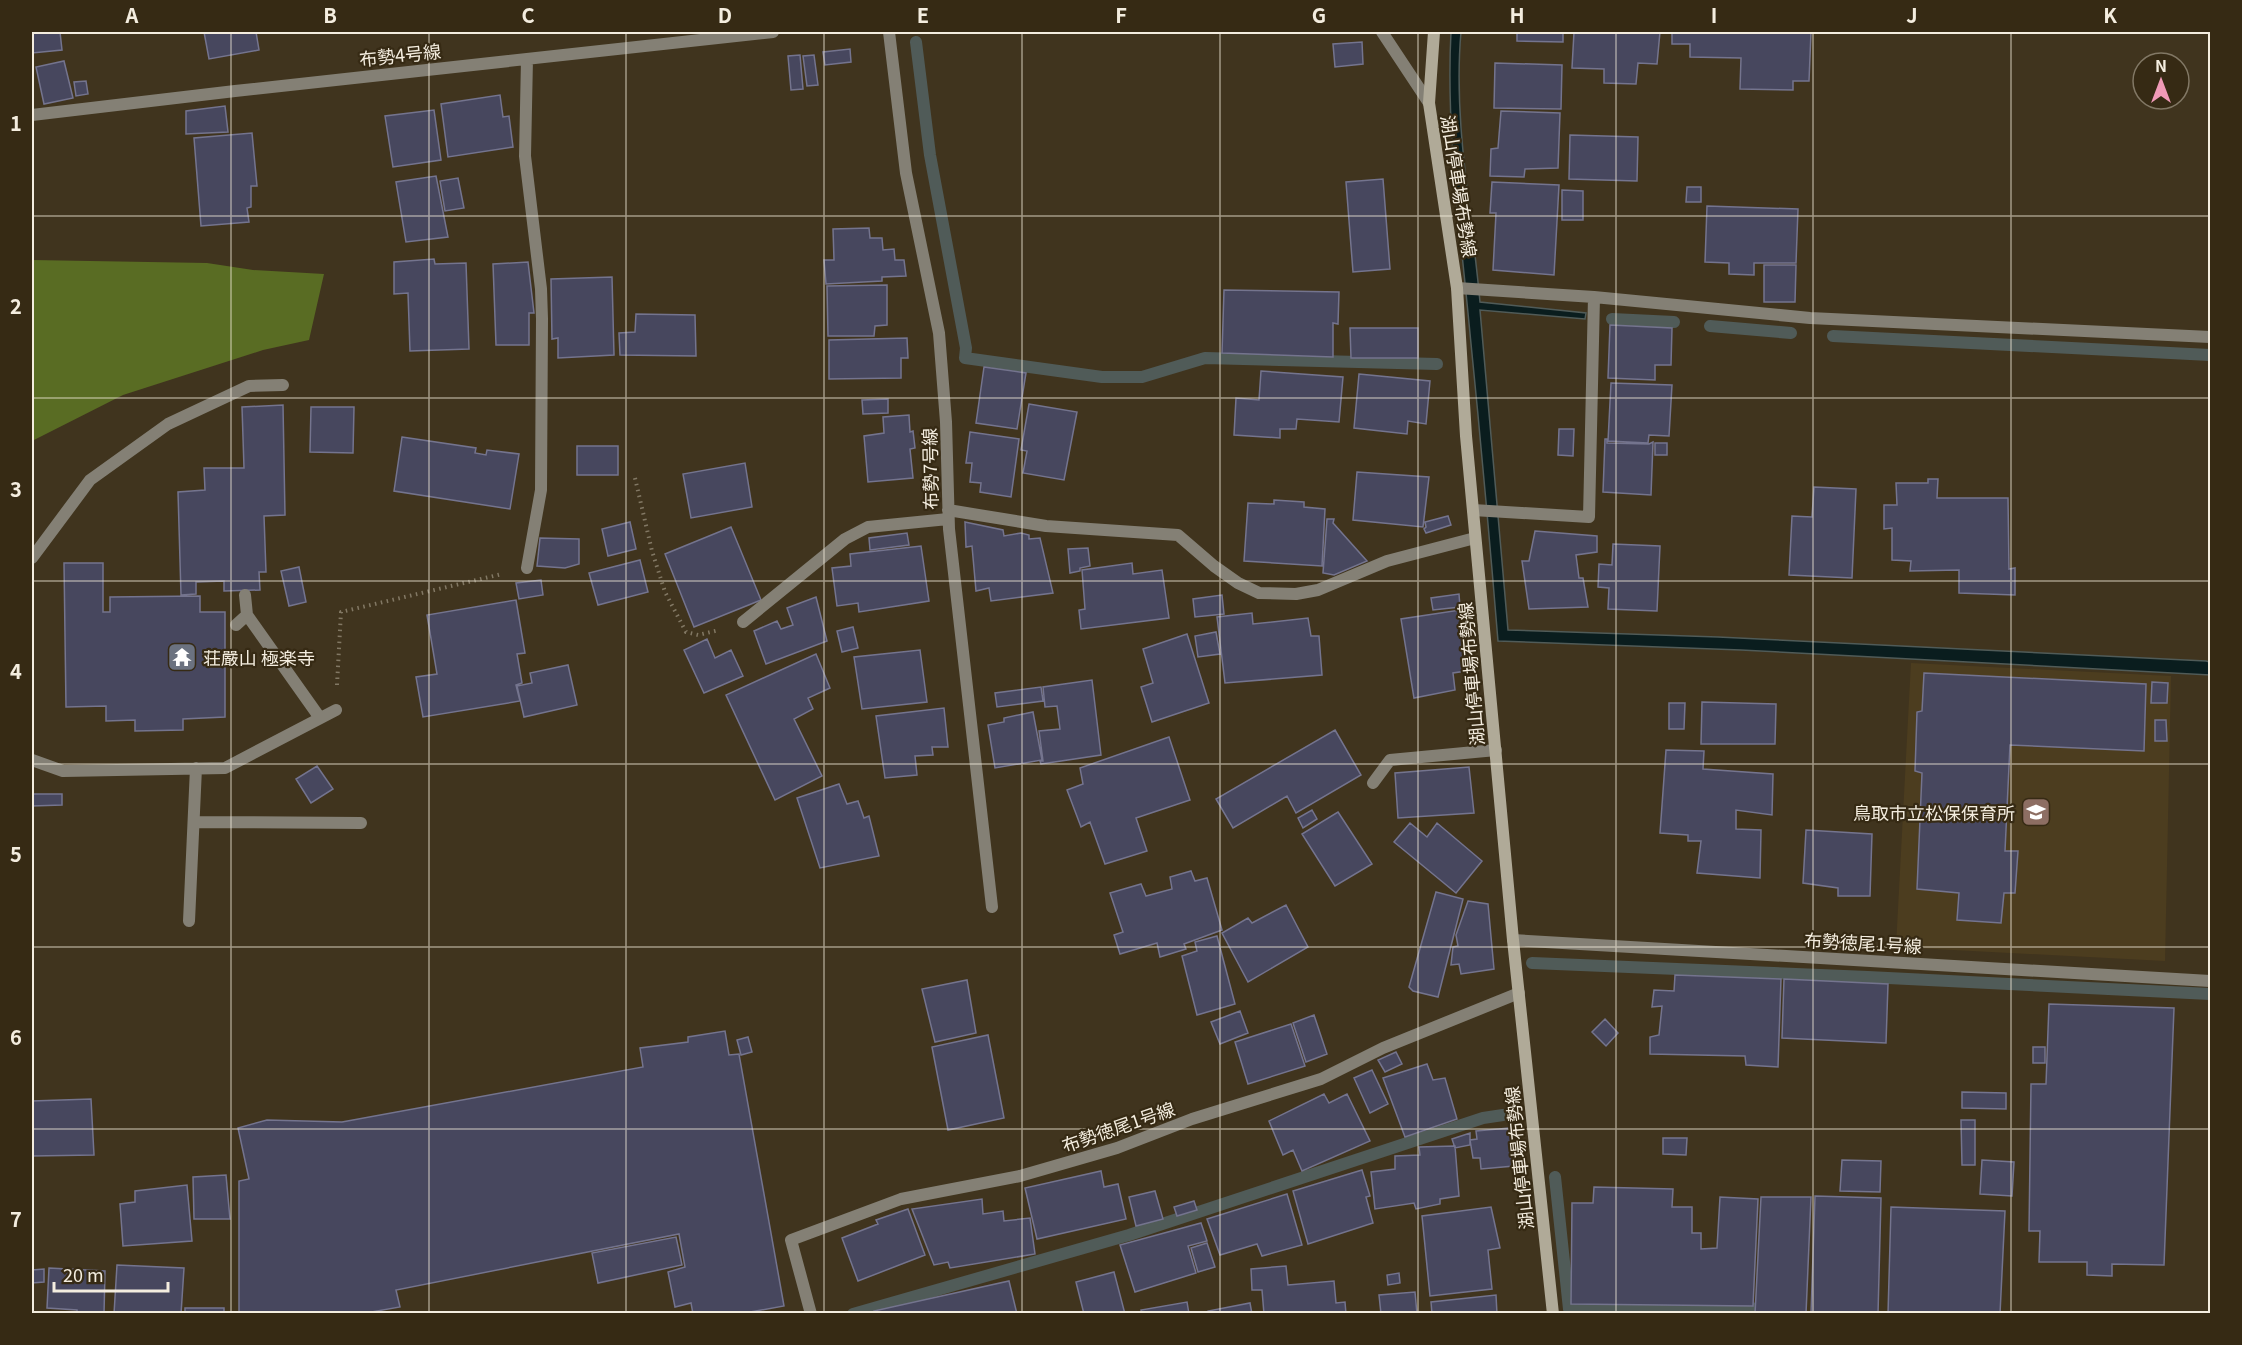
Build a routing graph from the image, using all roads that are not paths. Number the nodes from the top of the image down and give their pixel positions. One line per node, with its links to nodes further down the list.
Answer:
1 (772, 32): 5 (street, 布勢4号線)
2 (889, 32): 13 (street, 布勢7号線)
3 (1382, 32): 6 (street)
4 (1434, 32): 6 (main road, 湖山停車場布勢線)
5 (527, 59): 7 (street, 布勢4号線); 16 (street)
6 (1429, 103): 8 (main road, 湖山停車場布勢線)
7 (32, 115)
8 (1457, 288): 9 (street); 12 (main road, 湖山停車場布勢線)
9 (1594, 297): 10 (street); 12 (street)
10 (2211, 337)
11 (283, 385): 15 (street)
12 (1473, 510): 14 (main road, 湖山停車場布勢線)
13 (948, 514): 14 (street); 19 (street); 29 (street, 布勢7号線)
14 (1476, 537): 23 (main road, 湖山停車場布勢線)
15 (32, 558)
16 (527, 568)
17 (245, 595): 18 (street)
18 (247, 615): 20 (street); 22 (street)
19 (743, 622)
20 (236, 625)
21 (336, 710): 22 (street)
22 (320, 718): 25 (street)
23 (1496, 750): 26 (street); 31 (main road, 湖山停車場布勢線)
24 (32, 760): 25 (street)
25 (196, 768): 27 (street)
26 (1373, 783)
27 (195, 822): 28 (street); 30 (street)
28 (361, 824)
29 (992, 907)
30 (189, 921)
31 (1513, 940): 32 (street, 布勢徳尾1号線); 33 (main road, 湖山停車場布勢線)
32 (2211, 981)
33 (1519, 993): 34 (street, 布勢徳尾1号線); 35 (main road, 湖山停車場布勢線)
34 (811, 1314)
35 (1553, 1314)

